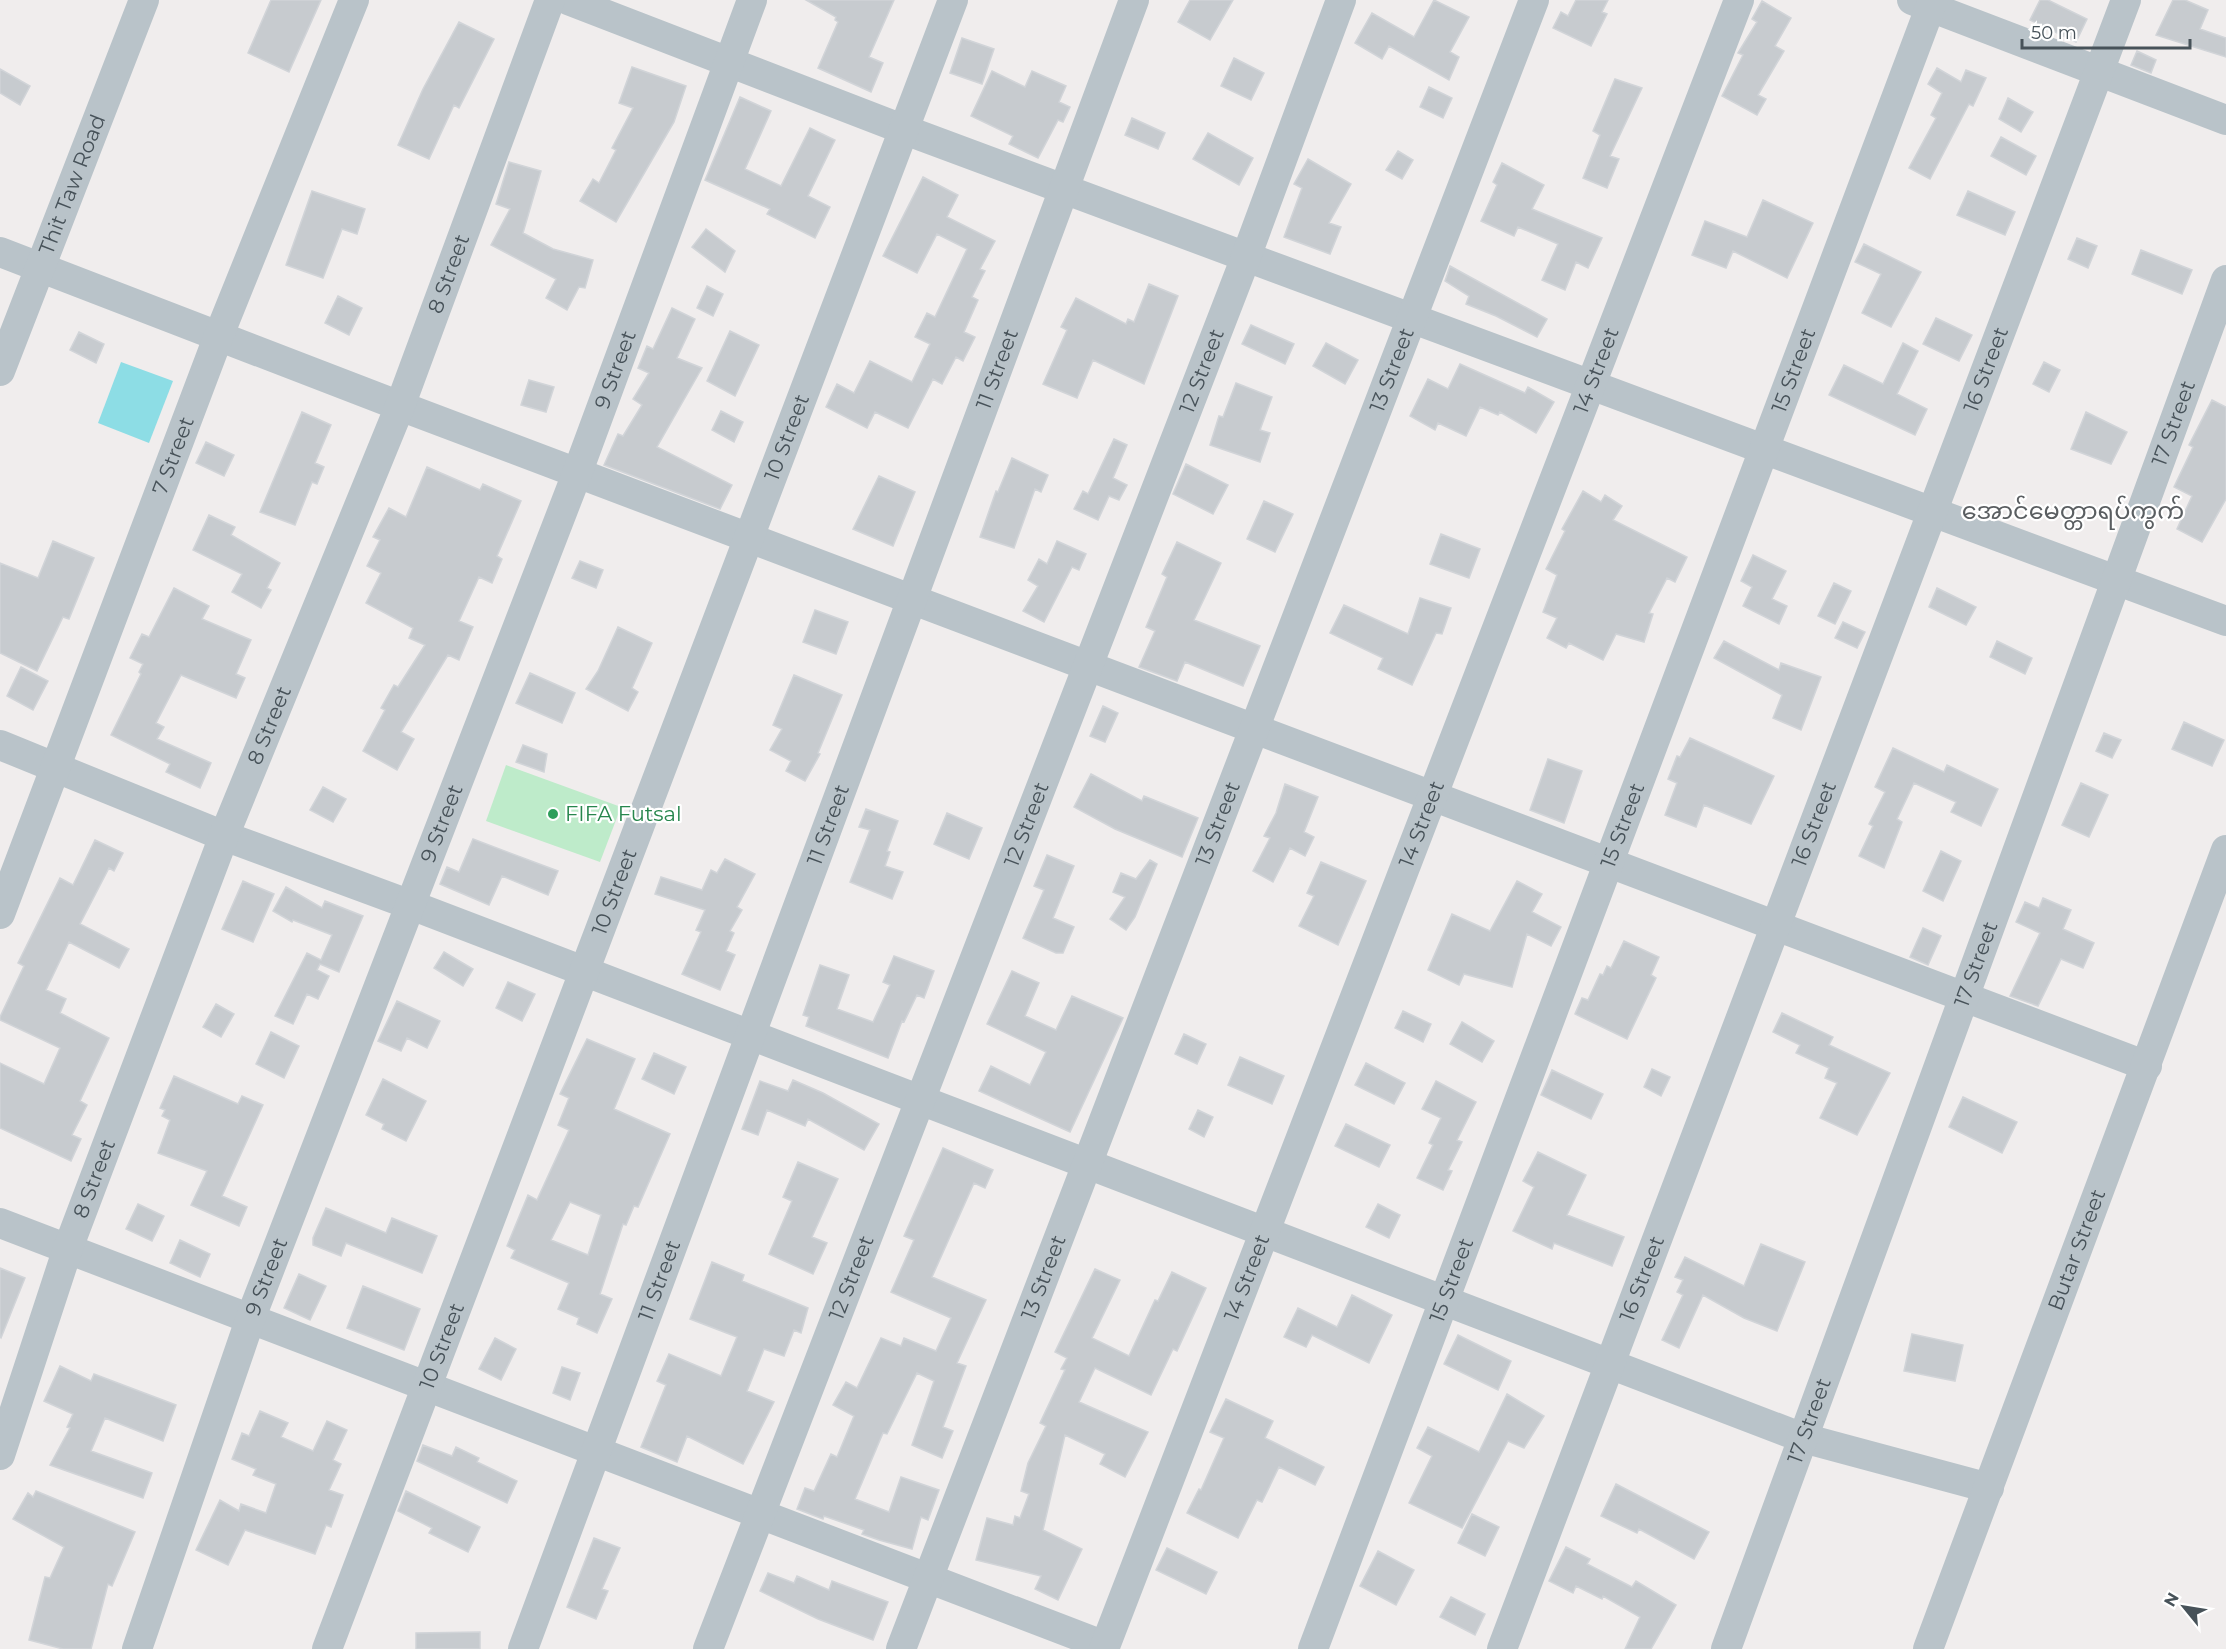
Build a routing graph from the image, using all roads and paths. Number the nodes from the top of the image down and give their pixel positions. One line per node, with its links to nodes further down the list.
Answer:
1 (144, 0): 20 (street, Thit Taw Road)
2 (354, 0): 23 (street, 7 Street)
3 (550, 0): 26 (street, 8 Street)
4 (568, 0): 13 (street)
5 (752, 0): 13 (street, 9 Street)
6 (953, 0): 16 (street, 10 Street)
7 (1134, 0): 17 (street, 11 Street)
8 (1341, 0): 19 (street, 12 Street)
9 (1534, 0): 22 (street, 13 Street)
10 (1739, 0): 25 (street, 14 Street)
11 (2126, 0): 14 (street, 16 Street)
12 (1925, 2): 14 (street); 27 (street, 15 Street)
13 (728, 63): 16 (street); 28 (street, 9 Street)
14 (2099, 71): 15 (street); 29 (street, 16 Street)
15 (2226, 120)
16 (905, 130): 17 (street); 30 (street, 10 Street)
17 (1065, 189): 19 (street); 32 (street, 11 Street)
18 (0, 252): 20 (street)
19 (1246, 257): 22 (street); 34 (street, 12 Street)
20 (40, 268): 23 (street); 24 (street, Thit Taw Road)
21 (2226, 280): 31 (street, 17 Street)
22 (1412, 318): 25 (street); 35 (street, 13 Street)
23 (219, 335): 26 (street); 37 (street, 7 Street)
24 (0, 371)
25 (1591, 385): 27 (street); 38 (street, 14 Street)
26 (400, 406): 28 (street); 39 (street, 8 Street)
27 (1764, 449): 29 (street); 41 (street, 15 Street)
28 (578, 471): 30 (street); 42 (street, 9 Street)
29 (1932, 512): 31 (street); 44 (street, 16 Street)
30 (750, 537): 32 (street); 45 (street, 10 Street)
31 (2116, 580): 33 (street); 46 (street, 17 Street)
32 (913, 598): 34 (street); 47 (street, 11 Street)
33 (2226, 621)
34 (1089, 665): 35 (street); 49 (street, 12 Street)
35 (1255, 728): 38 (street); 50 (street, 13 Street)
36 (0, 745): 37 (street)
37 (56, 767): 39 (street); 43 (street, 7 Street)
38 (1432, 795): 41 (street); 52 (street, 14 Street)
39 (224, 836): 42 (street); 53 (street, 8 Street)
40 (2226, 850): 48 (street, Butar Street)
41 (1609, 862): 44 (street); 54 (street, 15 Street)
42 (411, 905): 45 (street); 55 (street, 9 Street)
43 (0, 914)
44 (1776, 926): 46 (street); 56 (street, 16 Street)
45 (585, 971): 47 (street); 57 (street, 10 Street)
46 (1964, 997): 48 (street); 58 (street, 17 Street)
47 (751, 1035): 49 (street); 59 (street, 11 Street)
48 (2147, 1066): 61 (street, Butar Street)
49 (920, 1100): 50 (street); 62 (street, 12 Street)
50 (1087, 1164): 52 (street); 63 (street, 13 Street)
51 (0, 1223): 53 (street)
52 (1264, 1232): 54 (street); 64 (street, 14 Street)
53 (67, 1251): 55 (street); 60 (street, 8 Street)
54 (1444, 1301): 56 (street); 70 (street, 15 Street)
55 (251, 1317): 57 (street); 65 (street, 9 Street)
56 (1610, 1364): 58 (street); 71 (street, 16 Street)
57 (427, 1385): 59 (street); 66 (street, 10 Street)
58 (1803, 1438): 61 (street); 72 (street, 17 Street)
59 (597, 1450): 62 (street); 67 (street, 11 Street)
60 (0, 1455)
61 (1989, 1488): 73 (street, Butar Street)
62 (761, 1514): 63 (street); 68 (street, 12 Street)
63 (928, 1578): 64 (street); 69 (street, 13 Street)
64 (1105, 1647)
65 (138, 1649)
66 (327, 1649)
67 (523, 1649)
68 (708, 1649)
69 (901, 1649)
70 (1313, 1649)
71 (1503, 1649)
72 (1726, 1649)
73 (1928, 1649)

